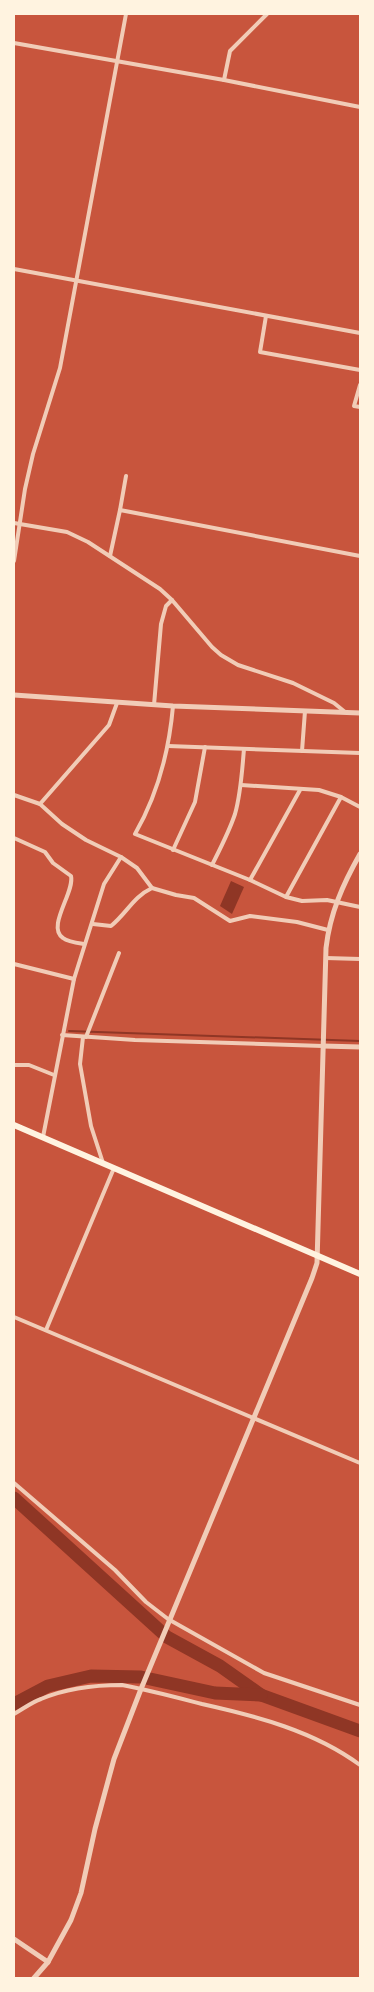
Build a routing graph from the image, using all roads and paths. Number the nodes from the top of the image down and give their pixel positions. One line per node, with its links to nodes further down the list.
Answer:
1 (126, 14): 4 (street)
2 (267, 14): 5 (street)
3 (14, 42): 4 (street)
4 (117, 61): 5 (street); 8 (street)
5 (224, 80): 6 (street)
6 (360, 108)
7 (14, 270): 8 (street)
8 (76, 281): 9 (street); 17 (street)
9 (266, 316): 10 (street); 11 (street)
10 (360, 333)
11 (360, 370)
12 (360, 385): 13 (street)
13 (360, 407)
14 (126, 476): 15 (street)
15 (120, 510): 18 (street); 19 (street)
16 (14, 523): 17 (street)
17 (20, 524): 18 (street); 20 (street)
18 (110, 556): 21 (street)
19 (360, 556)
20 (14, 562)
21 (172, 600): 24 (street); 27 (street)
22 (14, 695): 23 (street)
23 (117, 703): 24 (street); 38 (street)
24 (154, 705): 25 (street)
25 (173, 706): 26 (street); 29 (street)
26 (305, 711): 27 (street); 32 (street)
27 (345, 712): 28 (street)
28 (360, 713)
29 (168, 746): 30 (street); 41 (street)
30 (205, 747): 31 (street); 41 (street)
31 (244, 749): 32 (street); 34 (street)
32 (302, 751): 33 (street)
33 (360, 753)
34 (241, 785): 35 (street); 44 (street)
35 (300, 790): 37 (street); 45 (street)
36 (14, 795): 38 (street)
37 (341, 797): 39 (street); 47 (street)
38 (40, 804): 43 (street)
39 (360, 807)
40 (14, 838): 52 (street)
41 (173, 850): 44 (street)
42 (360, 854): 48 (street)
43 (121, 857): 46 (street); 50 (street)
44 (212, 865): 45 (street)
45 (250, 880): 47 (street)
46 (152, 888): 50 (street); 51 (street)
47 (286, 897): 48 (street)
48 (336, 902): 49 (street); 51 (street)
49 (360, 907)
50 (92, 924): 52 (street)
51 (328, 930): 54 (street)
52 (84, 944): 57 (street)
53 (120, 954): 59 (street)
54 (326, 958): 55 (street); 60 (street)
55 (360, 959)
56 (14, 964): 57 (street)
57 (74, 979): 58 (street)
58 (62, 1036): 59 (street); 63 (street)
59 (85, 1037): 60 (street); 66 (street)
60 (323, 1046): 61 (street); 68 (street)
61 (360, 1047)
62 (14, 1065): 63 (street)
63 (54, 1075): 65 (street)
64 (14, 1125): 65 (highway)
65 (43, 1137): 66 (highway)
66 (103, 1163): 67 (highway)
67 (114, 1168): 68 (highway); 71 (street)
68 (316, 1255): 69 (highway); 72 (street)
69 (360, 1274)
70 (14, 1317): 71 (street)
71 (46, 1330): 72 (street)
72 (254, 1418): 73 (street); 75 (street)
73 (360, 1463)
74 (14, 1483): 75 (street)
75 (168, 1619): 76 (street); 77 (street)
76 (141, 1689): 78 (street); 79 (street); 81 (street)
77 (360, 1706)
78 (14, 1714)
79 (360, 1765)
80 (14, 1939): 81 (street)
81 (48, 1962): 82 (street)
82 (34, 1978)

